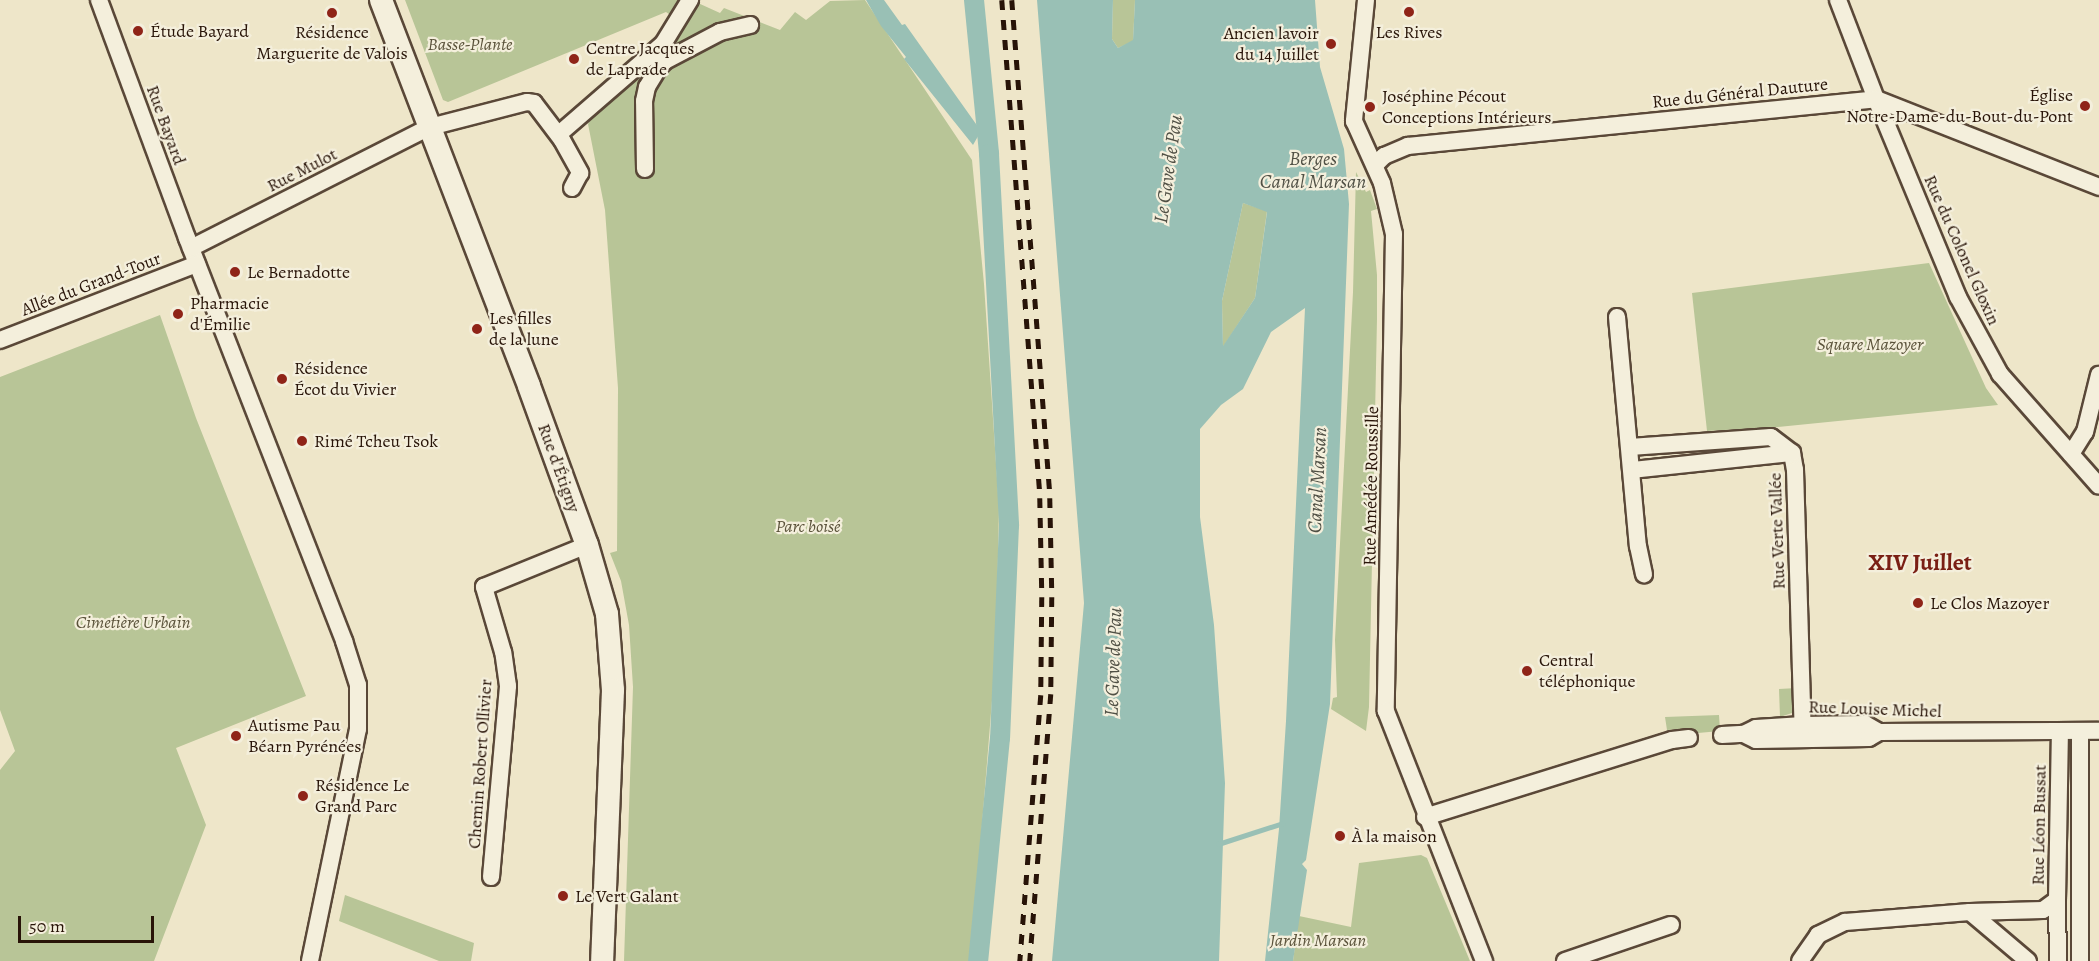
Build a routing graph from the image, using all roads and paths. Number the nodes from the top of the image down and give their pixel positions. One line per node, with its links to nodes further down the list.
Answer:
1 (99, 0): 14 (street, Rue Bayard)
2 (381, 0): 8 (street, Rue d'Étigny)
3 (690, 0): 9 (street)
4 (1366, 0): 10 (street, Rue Amédée Roussille)
5 (1838, 0): 7 (street, Rue du Colonel Gloxin)
6 (750, 25): 11 (street)
7 (1875, 99): 10 (street, Rue du Général Dauture); 12 (street, Rue du Général Dauture); 21 (street, Rue du Colonel Gloxin)
8 (430, 127): 9 (street, Rue Mulot); 14 (street, Rue Mulot); 24 (street, Rue d'Étigny)
9 (559, 134): 13 (street)
10 (1375, 165): 32 (street, Rue Amédée Roussille)
11 (645, 169)
12 (2099, 187)
13 (572, 188)
14 (191, 248): 15 (street, Rue Bayard)
15 (197, 264): 17 (street, Allée du Grand-Tour); 37 (street, Rue Bayard)
16 (1617, 317): 19 (street)
17 (0, 340)
18 (2099, 375): 21 (street)
19 (1630, 447): 20 (street, Rue Verte Vallée); 22 (street)
20 (1792, 453): 22 (street); 27 (street, Rue Verte Vallée)
21 (2071, 454): 23 (street, Rue du Colonel Gloxin)
22 (1632, 470): 25 (street)
23 (2099, 486)
24 (587, 545): 33 (street, Chemin Robert Ollivier); 38 (street, Rue d'Étigny)
25 (1644, 574)
26 (2099, 731): 29 (street, Rue Louise Michel)
27 (1803, 732): 28 (street, Rue Louise Michel); 30 (street, Rue Louise Michel)
28 (2060, 732): 29 (street, Rue Louise Michel); 34 (street, Rue Léon Bussat)
29 (2080, 732): 44 (street)
30 (1722, 735)
31 (1689, 738): 32 (street)
32 (1425, 817): 39 (street, Rue Amédée Roussille)
33 (491, 878)
34 (2057, 900): 35 (street, Rue Léon Bussat); 43 (street)
35 (1970, 912): 41 (street, Rue Léon Bussat); 42 (street)
36 (1671, 925): 40 (street)
37 (310, 961)
38 (602, 961)
39 (1485, 961)
40 (1565, 961)
41 (1800, 961)
42 (2028, 961)
43 (2058, 961)
44 (2080, 961)

